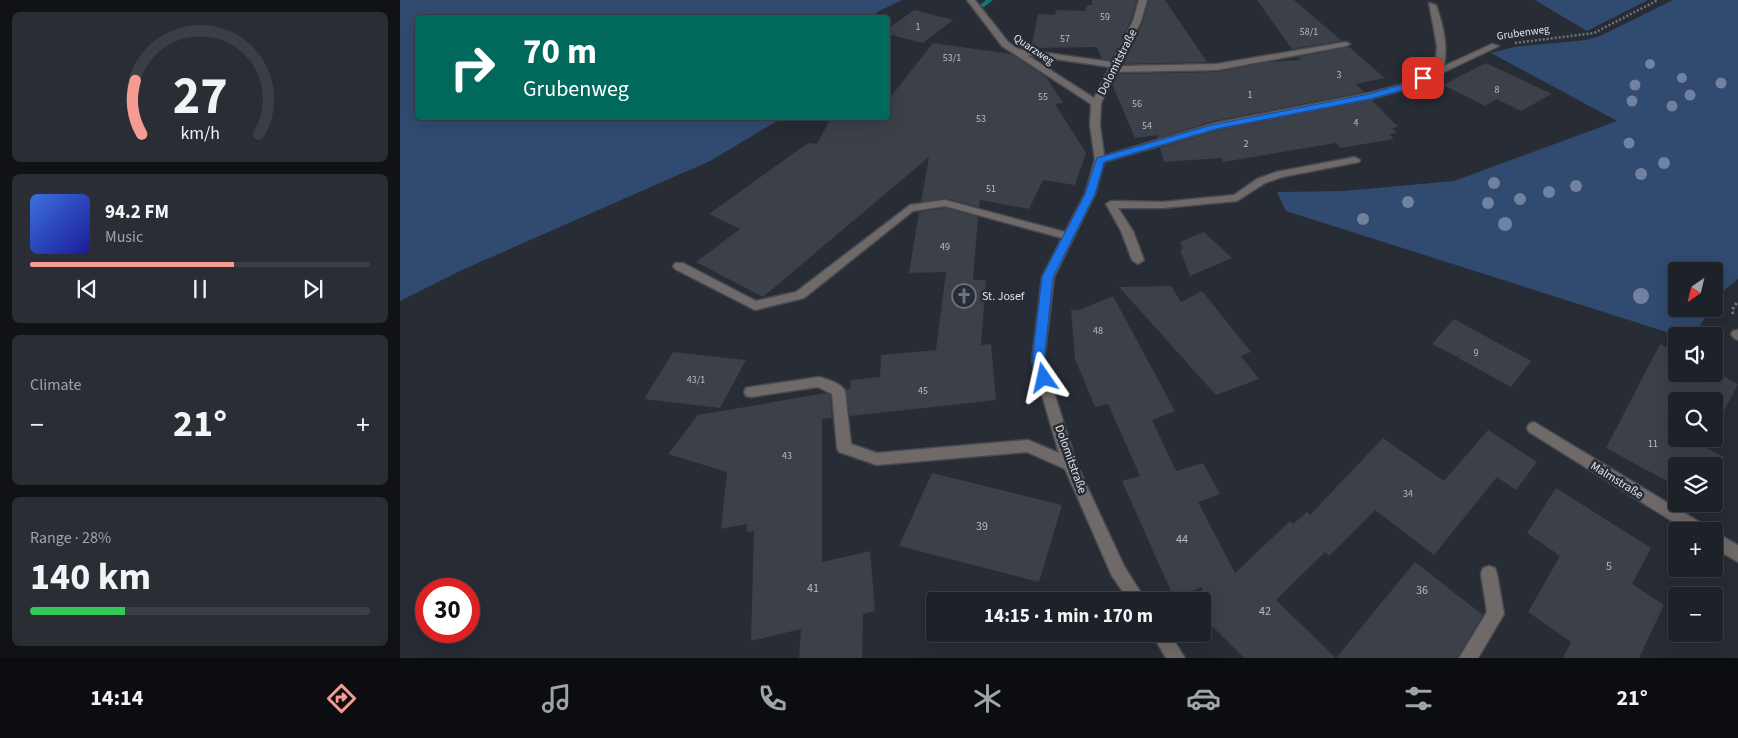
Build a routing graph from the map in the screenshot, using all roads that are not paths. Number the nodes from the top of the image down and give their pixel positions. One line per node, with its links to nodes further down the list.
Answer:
1 (971, 0): 6 (street, Quarzweg)
2 (1143, 0): 7 (street, Dolomitstraße)
3 (1432, 5): 8 (street)
4 (1346, 44): 7 (street)
5 (1495, 46): 8 (street, Grubenweg)
6 (1015, 50): 7 (street); 9 (street, Quarzweg)
7 (1114, 67): 9 (street, Dolomitstraße)
8 (1439, 71): 10 (street, Grubenweg)
9 (1096, 103): 10 (street, Dolomitstraße)
10 (1100, 160): 12 (street, Dolomitstraße)
11 (1354, 160): 12 (street)
12 (1099, 201): 13 (street, Dolomitstraße); 14 (street)
13 (1068, 236): 15 (street); 18 (street, Dolomitstraße)
14 (1138, 260)
15 (679, 266)
16 (751, 392): 18 (street)
17 (1534, 428): 19 (street, Malmstraße)
18 (1070, 465): 23 (street, Dolomitstraße)
19 (1686, 522)
20 (1723, 545): 21 (street)
21 (1738, 554)
22 (1489, 574): 26 (street)
23 (1132, 592)
24 (1165, 642): 25 (street)
25 (1176, 658)
26 (1468, 658)

